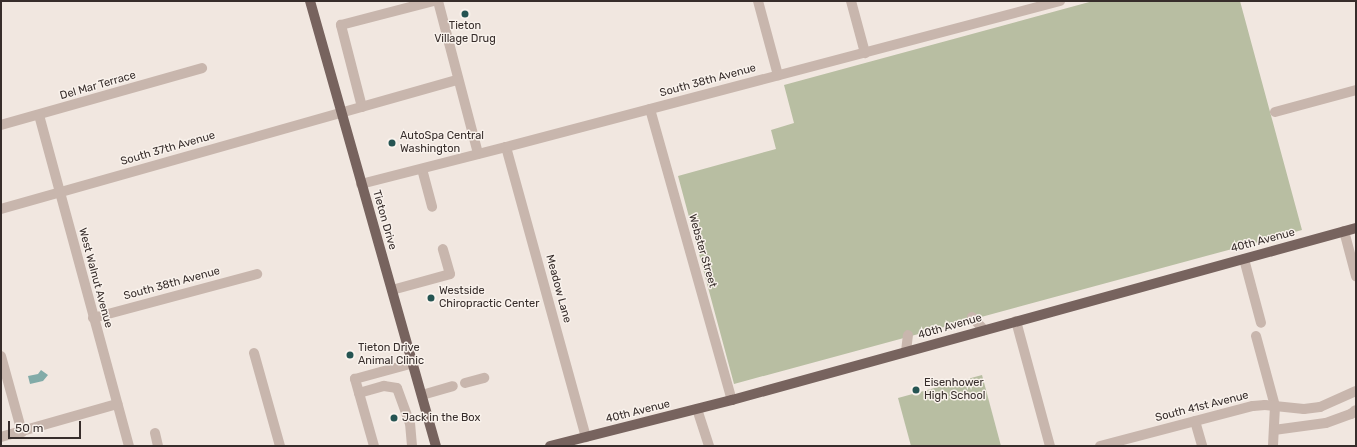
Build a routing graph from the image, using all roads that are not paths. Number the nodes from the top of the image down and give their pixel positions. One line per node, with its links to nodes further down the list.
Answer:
1 (310, 1): 14 (main road, Tieton Drive)
2 (433, 1): 12 (street)
3 (438, 1): 10 (street)
4 (758, 1): 9 (street)
5 (851, 1): 7 (street)
6 (1060, 1): 7 (street, South 38th Avenue)
7 (865, 53): 9 (street, South 38th Avenue)
8 (202, 68): 16 (street, Del Mar Terrace)
9 (778, 75): 13 (street, South 38th Avenue)
10 (458, 80): 12 (street, South 37th Avenue); 19 (street)
11 (1356, 90): 15 (street)
12 (362, 107): 14 (street, South 37th Avenue)
13 (650, 109): 18 (street, South 38th Avenue); 49 (street, Webster Street)
14 (341, 112): 21 (main road, Tieton Drive); 22 (street, South 37th Avenue)
15 (1275, 112)
16 (39, 115): 17 (street, Del Mar Terrace); 22 (street, West Walnut Avenue)
17 (1, 125)
18 (506, 147): 19 (street, South 38th Avenue); 59 (street, Meadow Lane)
19 (478, 154): 20 (street, South 38th Avenue)
20 (422, 168): 21 (street, South 38th Avenue); 23 (street)
21 (361, 184): 31 (main road, Tieton Drive)
22 (60, 193): 24 (street, South 37th Avenue); 33 (street, West Walnut Avenue)
23 (432, 207)
24 (1, 209)
25 (1356, 228): 26 (main road, 40th Avenue)
26 (1344, 231): 28 (main road, 40th Avenue); 30 (street)
27 (443, 249): 31 (street)
28 (1244, 259): 34 (main road, 40th Avenue); 35 (street)
29 (257, 274): 33 (street, South 38th Avenue)
30 (1356, 276)
31 (392, 290): 42 (main road, Tieton Drive)
32 (972, 317): 36 (street)
33 (93, 318): 50 (street, West Walnut Avenue)
34 (1016, 320): 36 (main road, 40th Avenue); 69 (street)
35 (1260, 323)
36 (984, 330): 39 (main road, 40th Avenue)
37 (908, 334): 39 (street)
38 (1256, 336): 51 (street)
39 (906, 351): 49 (main road, 40th Avenue)
40 (254, 353): 63 (street)
41 (1, 356): 56 (street)
42 (413, 363): 46 (street); 48 (main road, Tieton Drive)
43 (484, 378): 44 (street)
44 (465, 383)
45 (453, 386): 48 (street)
46 (359, 393): 64 (street); 65 (street)
47 (1352, 393): 51 (street, South 41st Avenue); 53 (street)
48 (422, 395): 66 (main road, Tieton Drive)
49 (732, 400): 52 (main road, 40th Avenue)
50 (117, 404): 56 (street); 61 (street, West Walnut Avenue)
51 (1275, 406): 54 (street, South 41st Avenue); 55 (street)
52 (697, 409): 59 (main road, 40th Avenue); 68 (street)
53 (1356, 409): 55 (street)
54 (1195, 421): 60 (street, South 41st Avenue); 71 (street)
55 (1274, 430): 72 (street)
56 (22, 432): 58 (street)
57 (155, 434): 62 (street)
58 (1, 437)
59 (586, 437): 67 (main road, 40th Avenue)
60 (1132, 442): 70 (street, South 41st Avenue)
61 (129, 446)
62 (158, 446)
63 (280, 446)
64 (374, 446)
65 (412, 446)
66 (436, 446)
67 (550, 446)
68 (709, 446)
69 (1050, 446)
70 (1100, 446)
71 (1202, 446)
72 (1273, 446)

